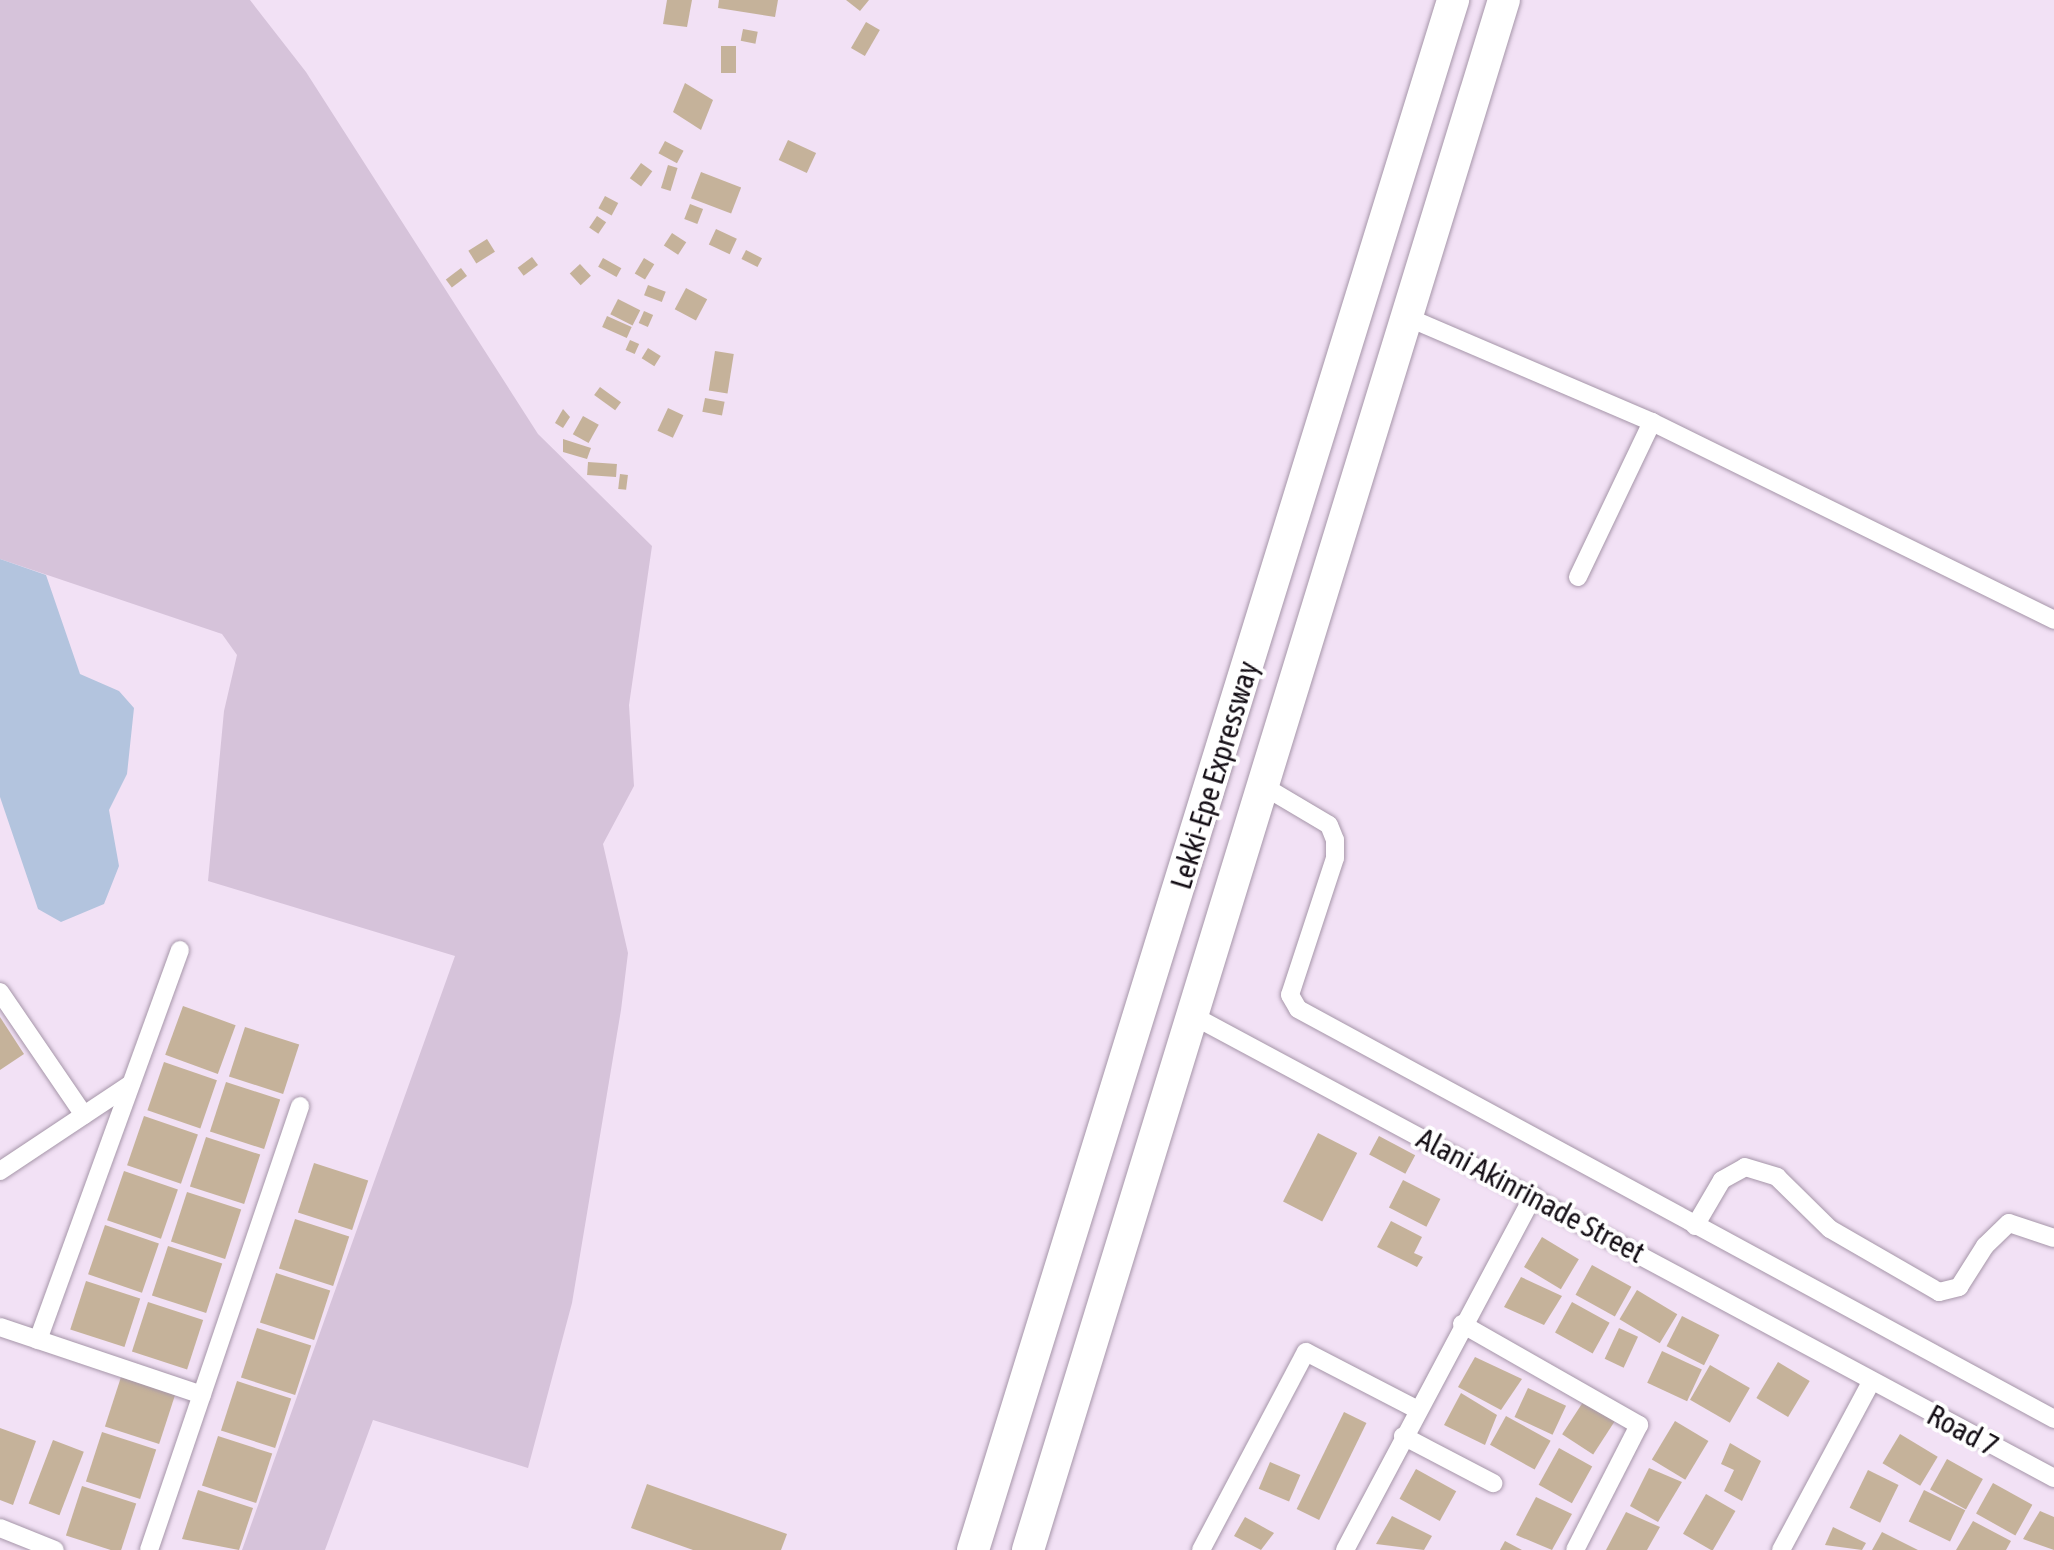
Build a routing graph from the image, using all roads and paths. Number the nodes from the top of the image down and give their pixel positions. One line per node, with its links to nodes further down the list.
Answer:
1 (1452, 0): 31 (highway, Lekki-Epe Expressway)
2 (1504, 0): 3 (highway, Lekki-Epe Expressway)
3 (1407, 317): 4 (street); 7 (highway, Lekki-Epe Expressway)
4 (1652, 422): 5 (street); 6 (street)
5 (1578, 577)
6 (2054, 620)
7 (1264, 787): 10 (highway, Lekki-Epe Expressway); 16 (street)
8 (180, 950): 11 (street)
9 (0, 992): 13 (street)
10 (1188, 1013): 15 (street, Alani Akinrinade Street); 32 (highway, Lekki-Epe Expressway)
11 (131, 1084): 13 (street); 20 (street)
12 (300, 1106): 22 (street)
13 (84, 1115): 14 (street)
14 (0, 1171)
15 (1533, 1196): 18 (street); 21 (street, Alani Akinrinade Street)
16 (1695, 1226): 17 (street); 24 (street)
17 (2054, 1238)
18 (1462, 1324): 23 (street); 35 (street)
19 (0, 1327): 20 (street)
20 (38, 1340): 22 (street)
21 (1871, 1382): 26 (street, Road 7); 36 (street)
22 (202, 1395): 30 (street)
23 (1416, 1409): 25 (street); 33 (street)
24 (2054, 1418)
25 (1403, 1436): 27 (street); 34 (street)
26 (2054, 1478)
27 (1493, 1483)
28 (0, 1528): 29 (street)
29 (56, 1550)
30 (149, 1550)
31 (972, 1550)
32 (1028, 1550)
33 (1201, 1550)
34 (1344, 1550)
35 (1575, 1550)
36 (1781, 1550)

